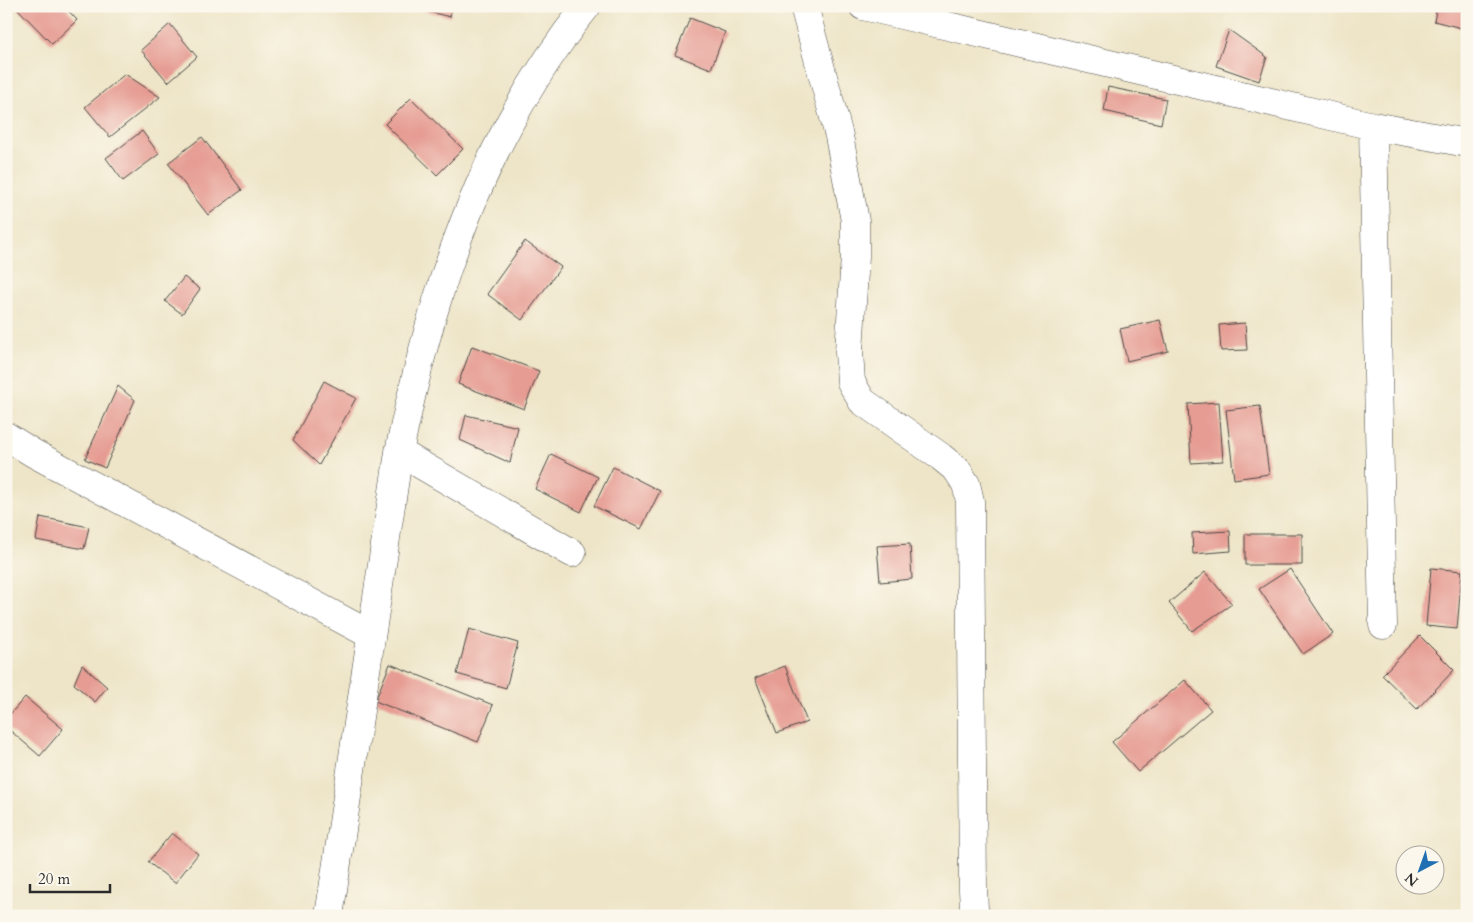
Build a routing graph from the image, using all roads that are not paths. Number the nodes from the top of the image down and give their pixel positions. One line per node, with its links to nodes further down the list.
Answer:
1 (586, 6): 7 (street)
2 (804, 6): 12 (street)
3 (863, 6): 4 (street)
4 (1373, 126): 5 (street); 9 (street)
5 (1467, 143)
6 (6, 436): 10 (street)
7 (399, 452): 8 (street); 10 (street)
8 (572, 553)
9 (1383, 625)
10 (371, 635): 11 (street)
11 (329, 916)
12 (976, 916)

